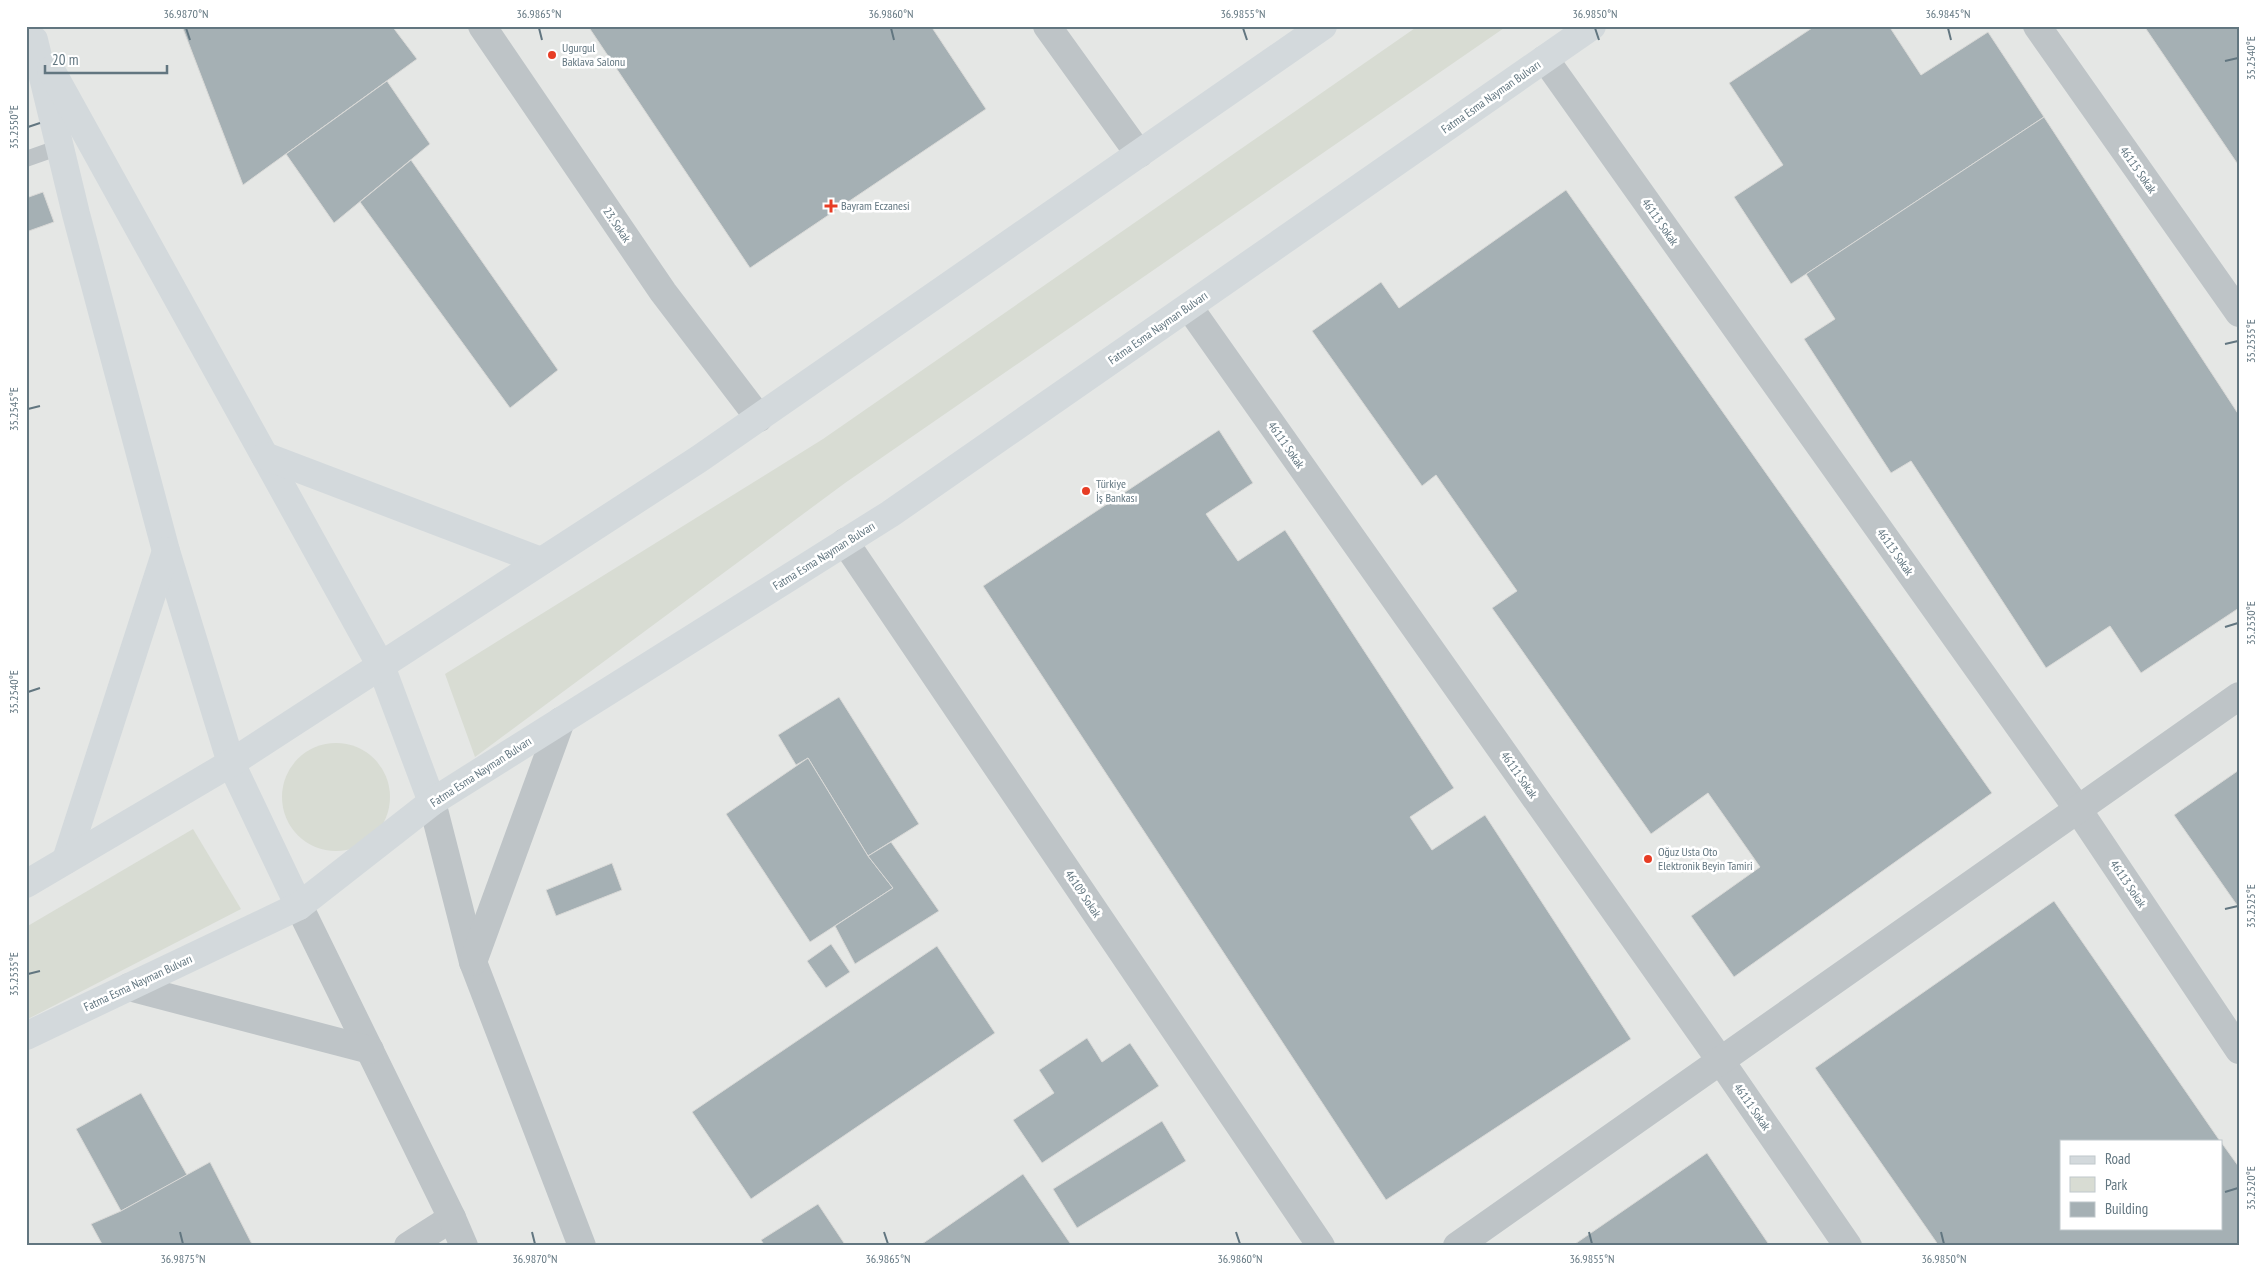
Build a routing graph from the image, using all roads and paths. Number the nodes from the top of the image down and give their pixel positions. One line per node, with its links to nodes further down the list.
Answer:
1 (482, 26): 13 (street, 23. Sokak)
2 (1047, 26): 9 (street)
3 (1323, 26): 9 (main road)
4 (1592, 26): 7 (main road, Fatma Esma Nayman Bulvarı)
5 (2038, 26): 12 (street, 46115 Sokak)
6 (32, 33): 8 (main road); 14 (main road)
7 (1545, 59): 11 (main road, Fatma Esma Nayman Bulvarı); 23 (street, 46113 Sokak)
8 (60, 147): 10 (lane); 16 (main road)
9 (1139, 154): 13 (main road)
10 (26, 159)
11 (1189, 307): 15 (main road, Fatma Esma Nayman Bulvarı); 32 (street, 46111 Sokak)
12 (2239, 314)
13 (758, 418): 17 (main road)
14 (265, 456): 17 (main road); 18 (main road)
15 (845, 542): 20 (main road, Fatma Esma Nayman Bulvarı); 37 (street, 46109 Sokak)
16 (166, 551): 21 (main road); 24 (main road)
17 (541, 561): 18 (main road)
18 (381, 666): 21 (main road); 22 (main road)
19 (2239, 696): 23 (street)
20 (561, 720): 22 (main road, Fatma Esma Nayman Bulvarı); 27 (street)
21 (231, 763): 24 (main road); 26 (main road)
22 (432, 802): 26 (main road, Fatma Esma Nayman Bulvarı); 27 (street)
23 (2077, 808): 31 (street, 46113 Sokak); 32 (street)
24 (66, 860): 25 (main road)
25 (26, 884)
26 (299, 906): 28 (main road, Fatma Esma Nayman Bulvarı); 30 (street)
27 (473, 962): 36 (street)
28 (129, 987): 29 (main road, Fatma Esma Nayman Bulvarı); 30 (street)
29 (26, 1036)
30 (370, 1050): 33 (street)
31 (2239, 1050)
32 (1720, 1060): 38 (street); 39 (street, 46111 Sokak)
33 (452, 1218): 34 (street); 35 (street)
34 (408, 1246)
35 (464, 1246)
36 (582, 1246)
37 (1321, 1246)
38 (1457, 1246)
39 (1848, 1246)

